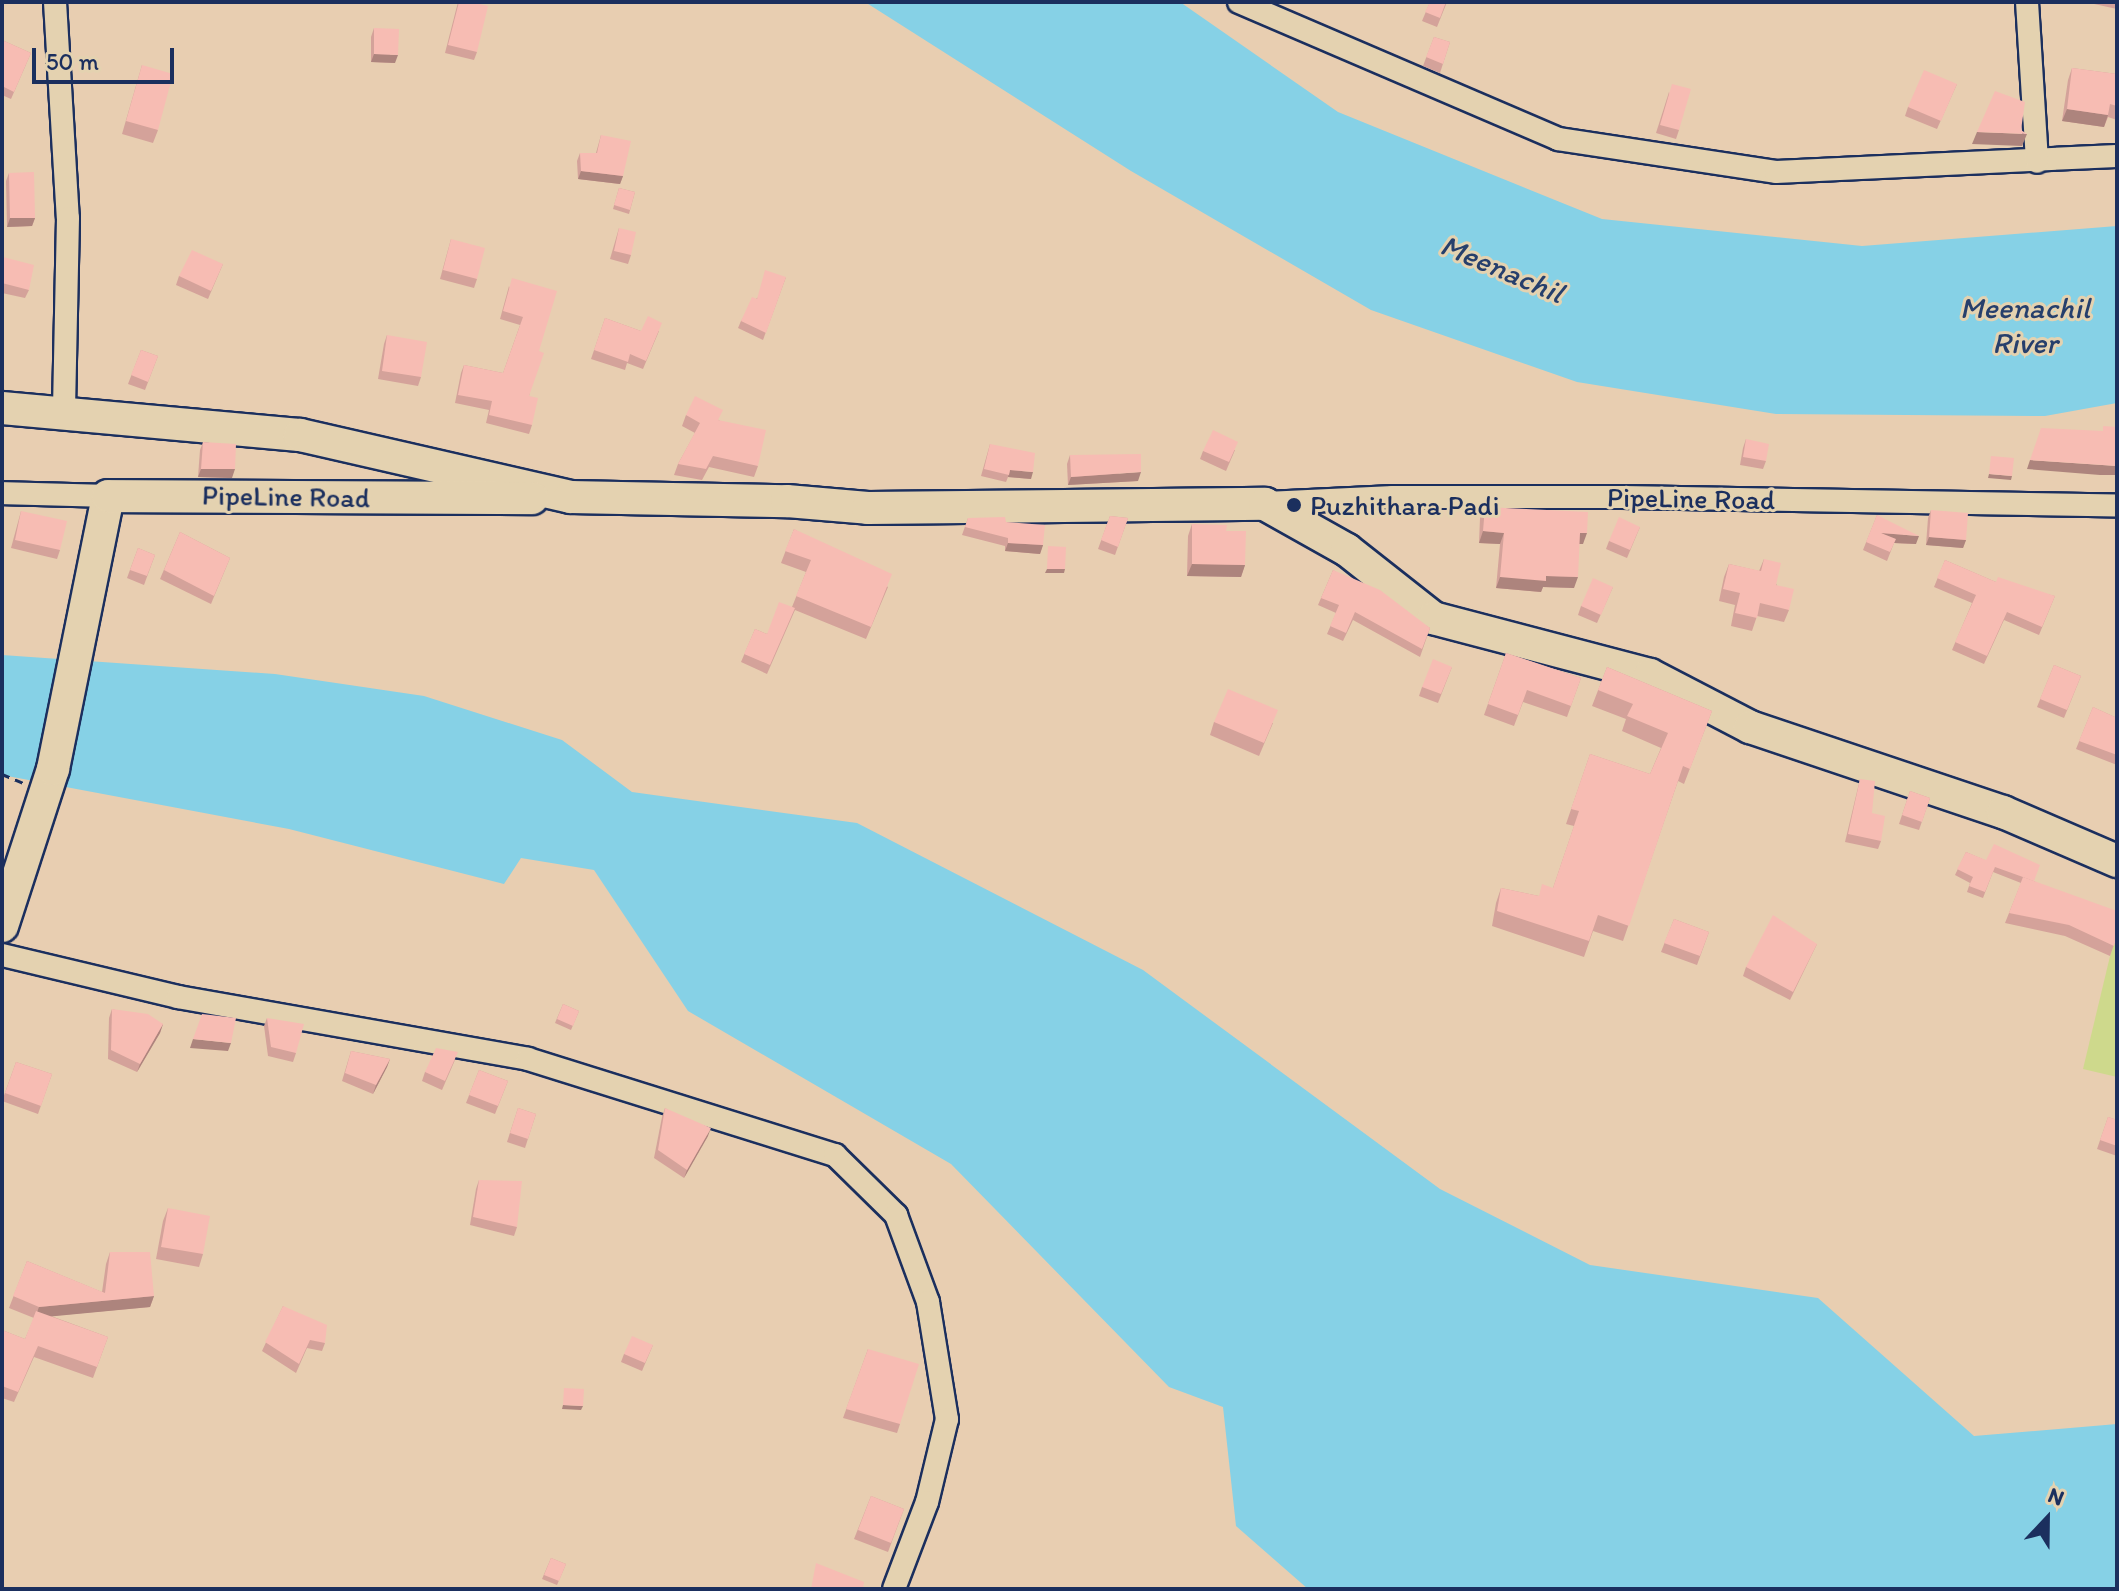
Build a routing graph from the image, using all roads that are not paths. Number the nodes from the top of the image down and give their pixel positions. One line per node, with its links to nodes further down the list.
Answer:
1 (55, 2): 7 (street)
2 (1239, 2): 5 (street)
3 (2027, 2): 5 (street)
4 (2117, 156): 5 (street)
5 (2037, 162)
6 (2, 408): 7 (main road)
7 (64, 414): 10 (main road)
8 (2, 493): 9 (street, PipeLine Road)
9 (108, 496): 10 (main road, PipeLine Road); 14 (main road)
10 (570, 497): 11 (main road)
11 (1265, 504): 12 (street, PipeLine Road); 13 (main road)
12 (2117, 506)
13 (2117, 861)
14 (2, 926)
15 (2, 955): 16 (street)
16 (894, 1589)

